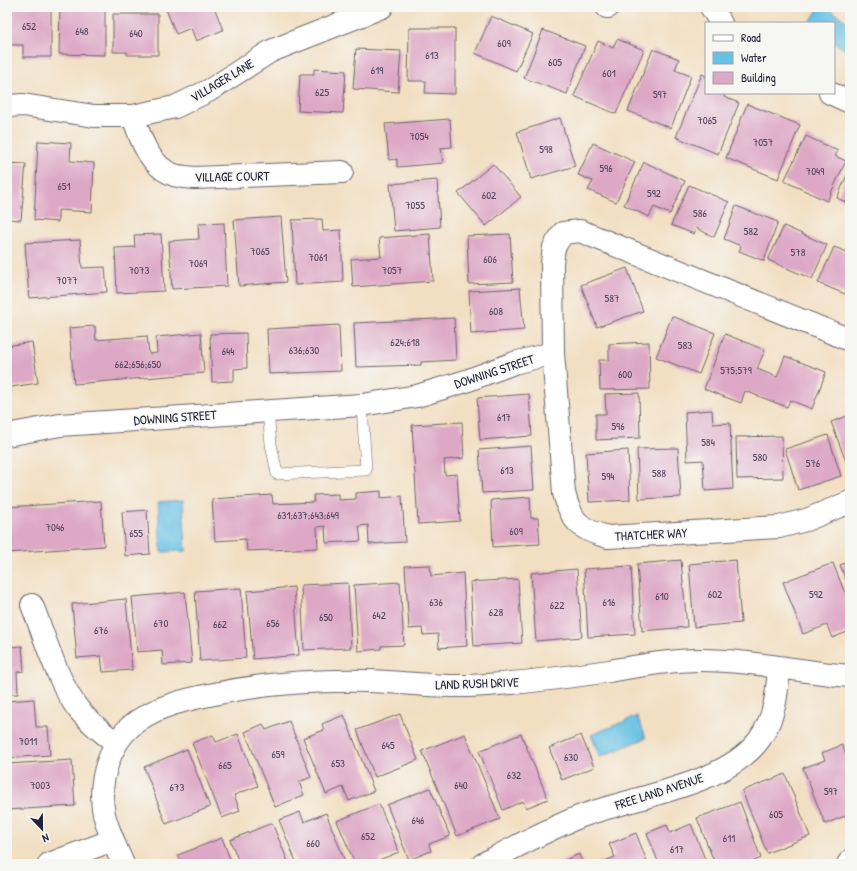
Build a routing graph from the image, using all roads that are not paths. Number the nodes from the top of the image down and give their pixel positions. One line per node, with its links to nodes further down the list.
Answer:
1 (382, 7): 7 (street, VILLAGER LANE)
2 (711, 7): 3 (street)
3 (720, 22)
4 (832, 94): 5 (street)
5 (850, 102)
6 (7, 106): 7 (street, VILLAGER LANE)
7 (133, 116): 8 (street, VILLAGE COURT)
8 (342, 172)
9 (850, 340): 10 (street)
10 (553, 353): 11 (street, DOWNING STREET); 14 (street, THATCHER WAY)
11 (362, 405): 12 (street, DOWNING STREET); 12 (lane)
12 (268, 412): 13 (street, DOWNING STREET)
13 (7, 435)
14 (850, 502)
15 (32, 605): 18 (street)
16 (779, 668): 17 (street, LAND RUSH DRIVE); 18 (street, LAND RUSH DRIVE); 23 (street, FREE LAND AVENUE)
17 (850, 676)
18 (116, 743): 19 (street)
19 (113, 840): 21 (street); 22 (street)
20 (850, 861): 24 (street)
21 (49, 864)
22 (123, 864)
23 (484, 864)
24 (848, 864)

